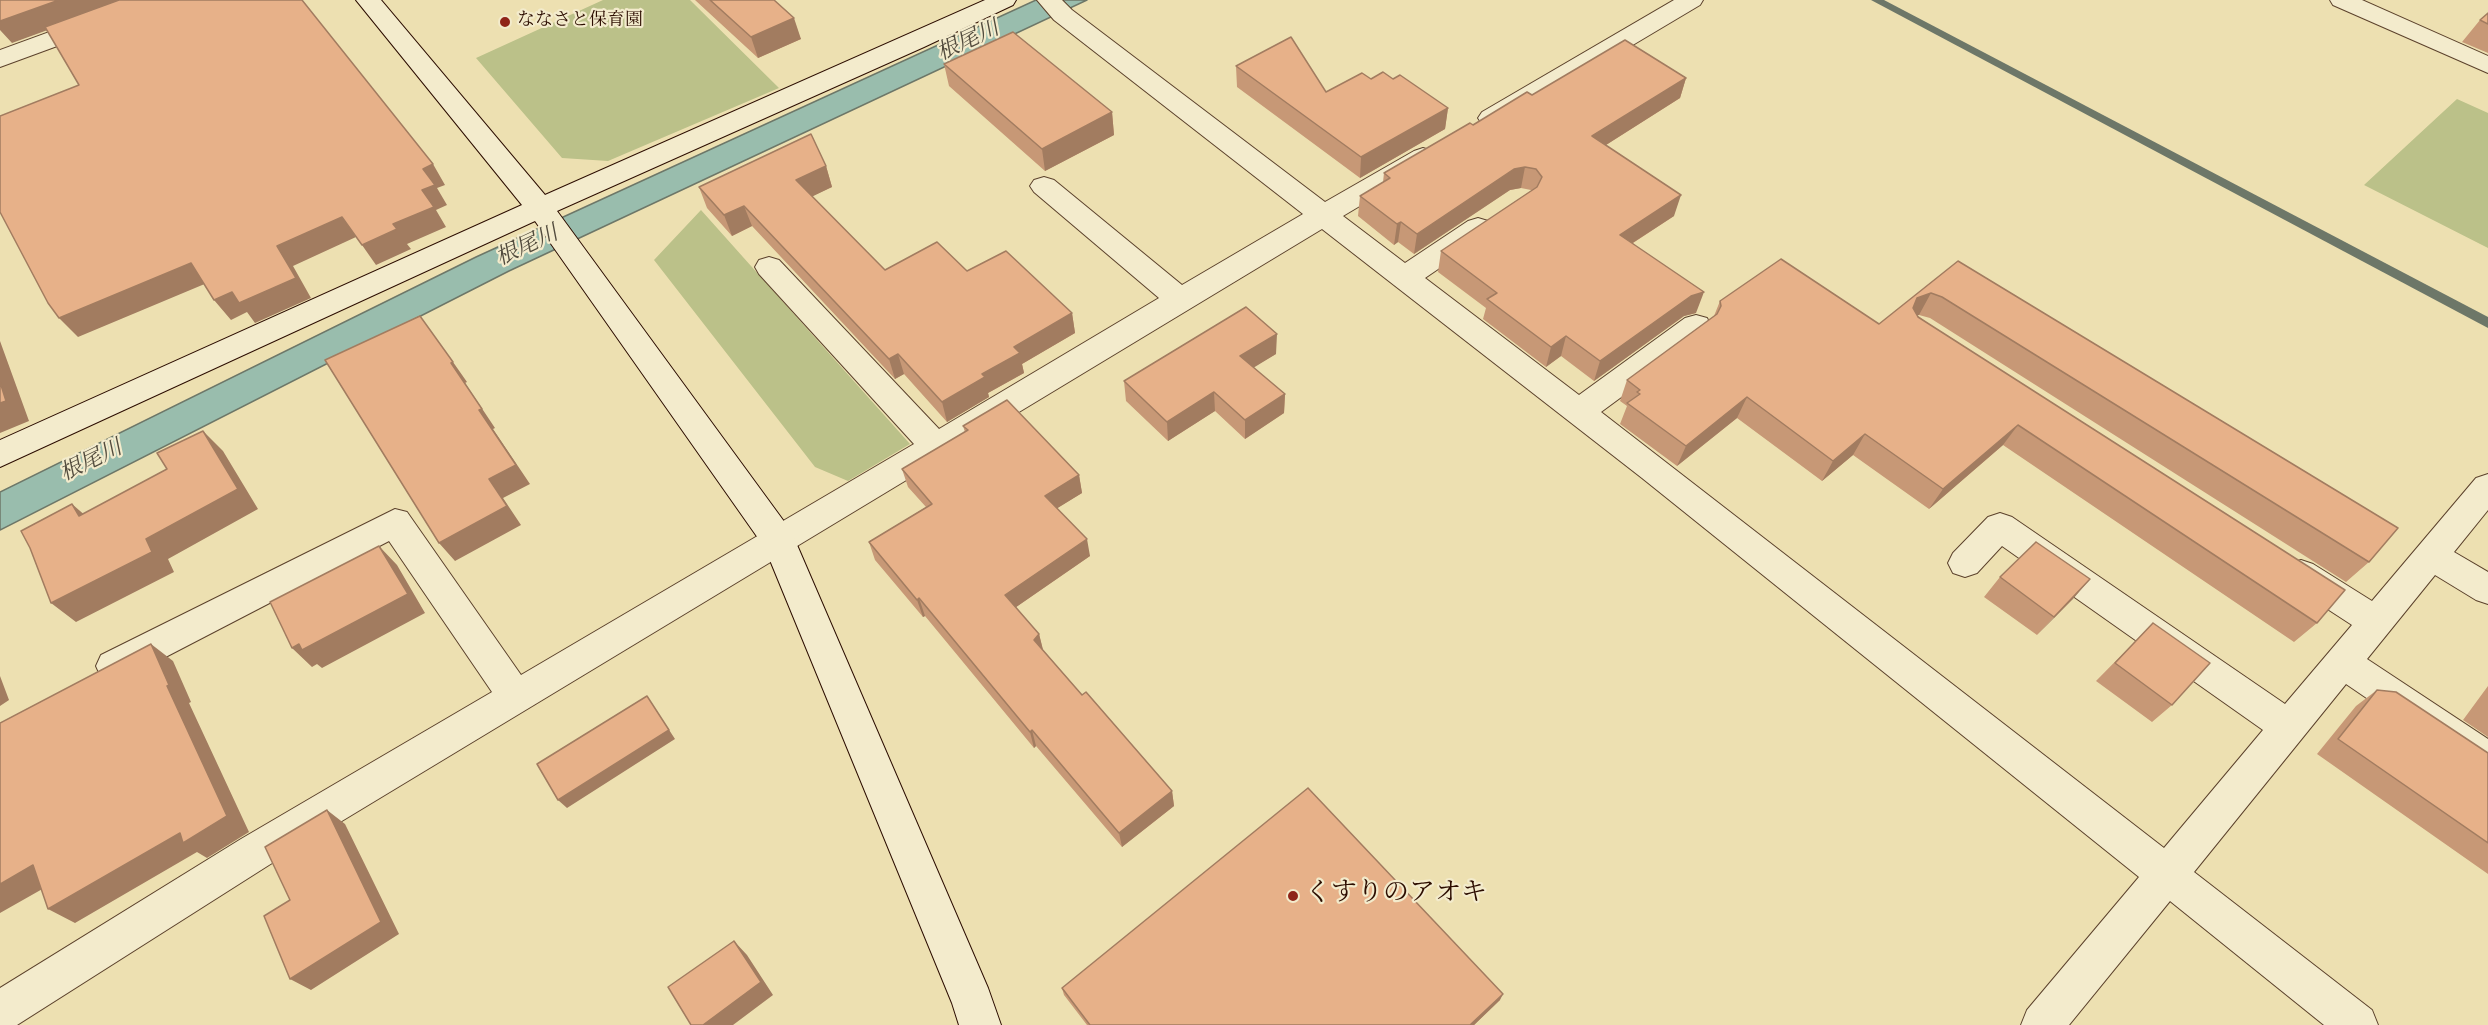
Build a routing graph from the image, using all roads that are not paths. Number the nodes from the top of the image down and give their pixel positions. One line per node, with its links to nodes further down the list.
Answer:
1 (160, 0): 7 (street)
2 (368, 0): 11 (street)
3 (1004, 0): 11 (street)
4 (1691, 0): 12 (street)
5 (2342, 0): 8 (street)
6 (1056, 8): 12 (street)
7 (0, 59)
8 (2488, 65)
9 (1044, 186): 15 (street)
10 (1501, 212): 14 (street)
11 (544, 213): 19 (street); 21 (street)
12 (1323, 214): 14 (street); 15 (street)
13 (769, 267): 18 (street)
14 (1405, 277): 17 (street)
15 (1180, 299): 18 (street)
16 (1696, 326): 17 (street)
17 (1579, 411): 32 (street)
18 (936, 446): 21 (street)
19 (0, 454)
20 (2488, 486): 22 (street)
21 (779, 541): 29 (street); 34 (street)
22 (2431, 555): 25 (street); 26 (street)
23 (2276, 558): 26 (street)
24 (1965, 563): 30 (street)
25 (2488, 590)
26 (2376, 622): 27 (street)
27 (2344, 663): 30 (street); 31 (street)
28 (83, 682): 29 (street)
29 (515, 697): 33 (street)
30 (2290, 728): 32 (street)
31 (2488, 760)
32 (2167, 876): 35 (street); 36 (street)
33 (0, 1012)
34 (980, 1025)
35 (2042, 1025)
36 (2357, 1025)

